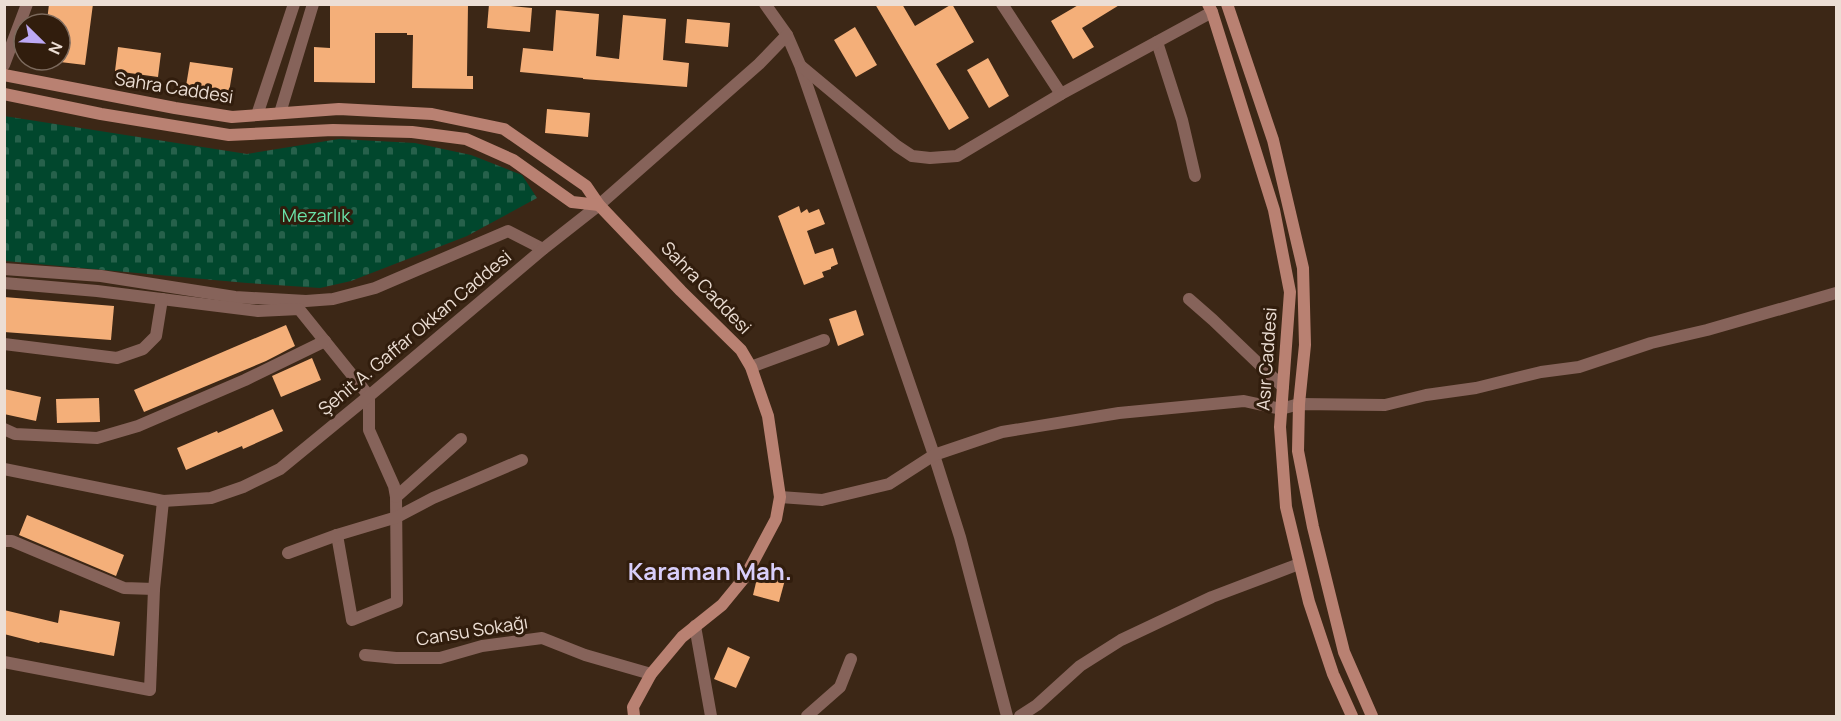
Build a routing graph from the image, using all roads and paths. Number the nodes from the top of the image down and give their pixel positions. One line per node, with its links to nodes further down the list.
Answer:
1 (27, 4): 10 (street)
2 (294, 4): 16 (street)
3 (313, 4): 15 (street)
4 (765, 4): 8 (street)
5 (1002, 4): 14 (street)
6 (1227, 4): 31 (street, Asır Caddesi)
7 (1210, 8): 9 (street); 29 (street, Asır Caddesi)
8 (787, 35): 11 (street); 18 (street, Şehit A. Gaffar Okkan Caddesi)
9 (1157, 42): 14 (street); 17 (street)
10 (4, 65)
11 (800, 65): 14 (street); 35 (street)
12 (4, 75): 16 (street, Sahra Caddesi)
13 (4, 94): 18 (street, Sahra Caddesi)
14 (1061, 94)
15 (280, 113): 16 (street, Sahra Caddesi); 18 (street, Sahra Caddesi)
16 (257, 115)
17 (1195, 177)
18 (599, 205): 19 (street, Şehit A. Gaffar Okkan Caddesi); 28 (street, Sahra Caddesi)
19 (543, 249): 20 (street); 30 (street, Şehit A. Gaffar Okkan Caddesi)
20 (4, 269)
21 (4, 283): 23 (street)
22 (1836, 293): 31 (street)
23 (162, 299): 26 (street); 27 (street)
24 (1189, 299): 29 (street)
25 (824, 340): 28 (street)
26 (325, 341): 30 (street); 33 (street)
27 (4, 344)
28 (751, 368): 39 (street, Sahra Caddesi)
29 (1283, 387): 32 (street, Asır Caddesi)
30 (369, 396): 38 (street); 40 (street, Şehit A. Gaffar Okkan Caddesi)
31 (1299, 404): 32 (street); 58 (street, Asır Caddesi)
32 (1281, 409): 35 (street); 45 (street, Asır Caddesi)
33 (4, 429)
34 (461, 439): 38 (street)
35 (934, 455): 39 (street); 55 (street)
36 (522, 460): 41 (street)
37 (4, 469): 40 (street, Şehit A. Gaffar Okkan Caddesi)
38 (396, 497): 41 (street)
39 (780, 497): 47 (street, Sahra Caddesi)
40 (163, 501): 46 (street)
41 (397, 517): 42 (street); 42 (street)
42 (337, 535): 44 (street)
43 (4, 541): 46 (street)
44 (288, 553)
45 (1299, 564): 56 (street); 57 (street, Asır Caddesi)
46 (154, 590): 50 (street)
47 (695, 627): 51 (street, Sahra Caddesi); 53 (street)
48 (365, 655): 51 (street, Cansu Sokağı)
49 (851, 659): 54 (street)
50 (4, 662)
51 (651, 674): 52 (street, Sahra Caddesi)
52 (634, 717)
53 (711, 717)
54 (807, 717)
55 (1007, 717)
56 (1020, 717)
57 (1352, 717)
58 (1372, 717)

